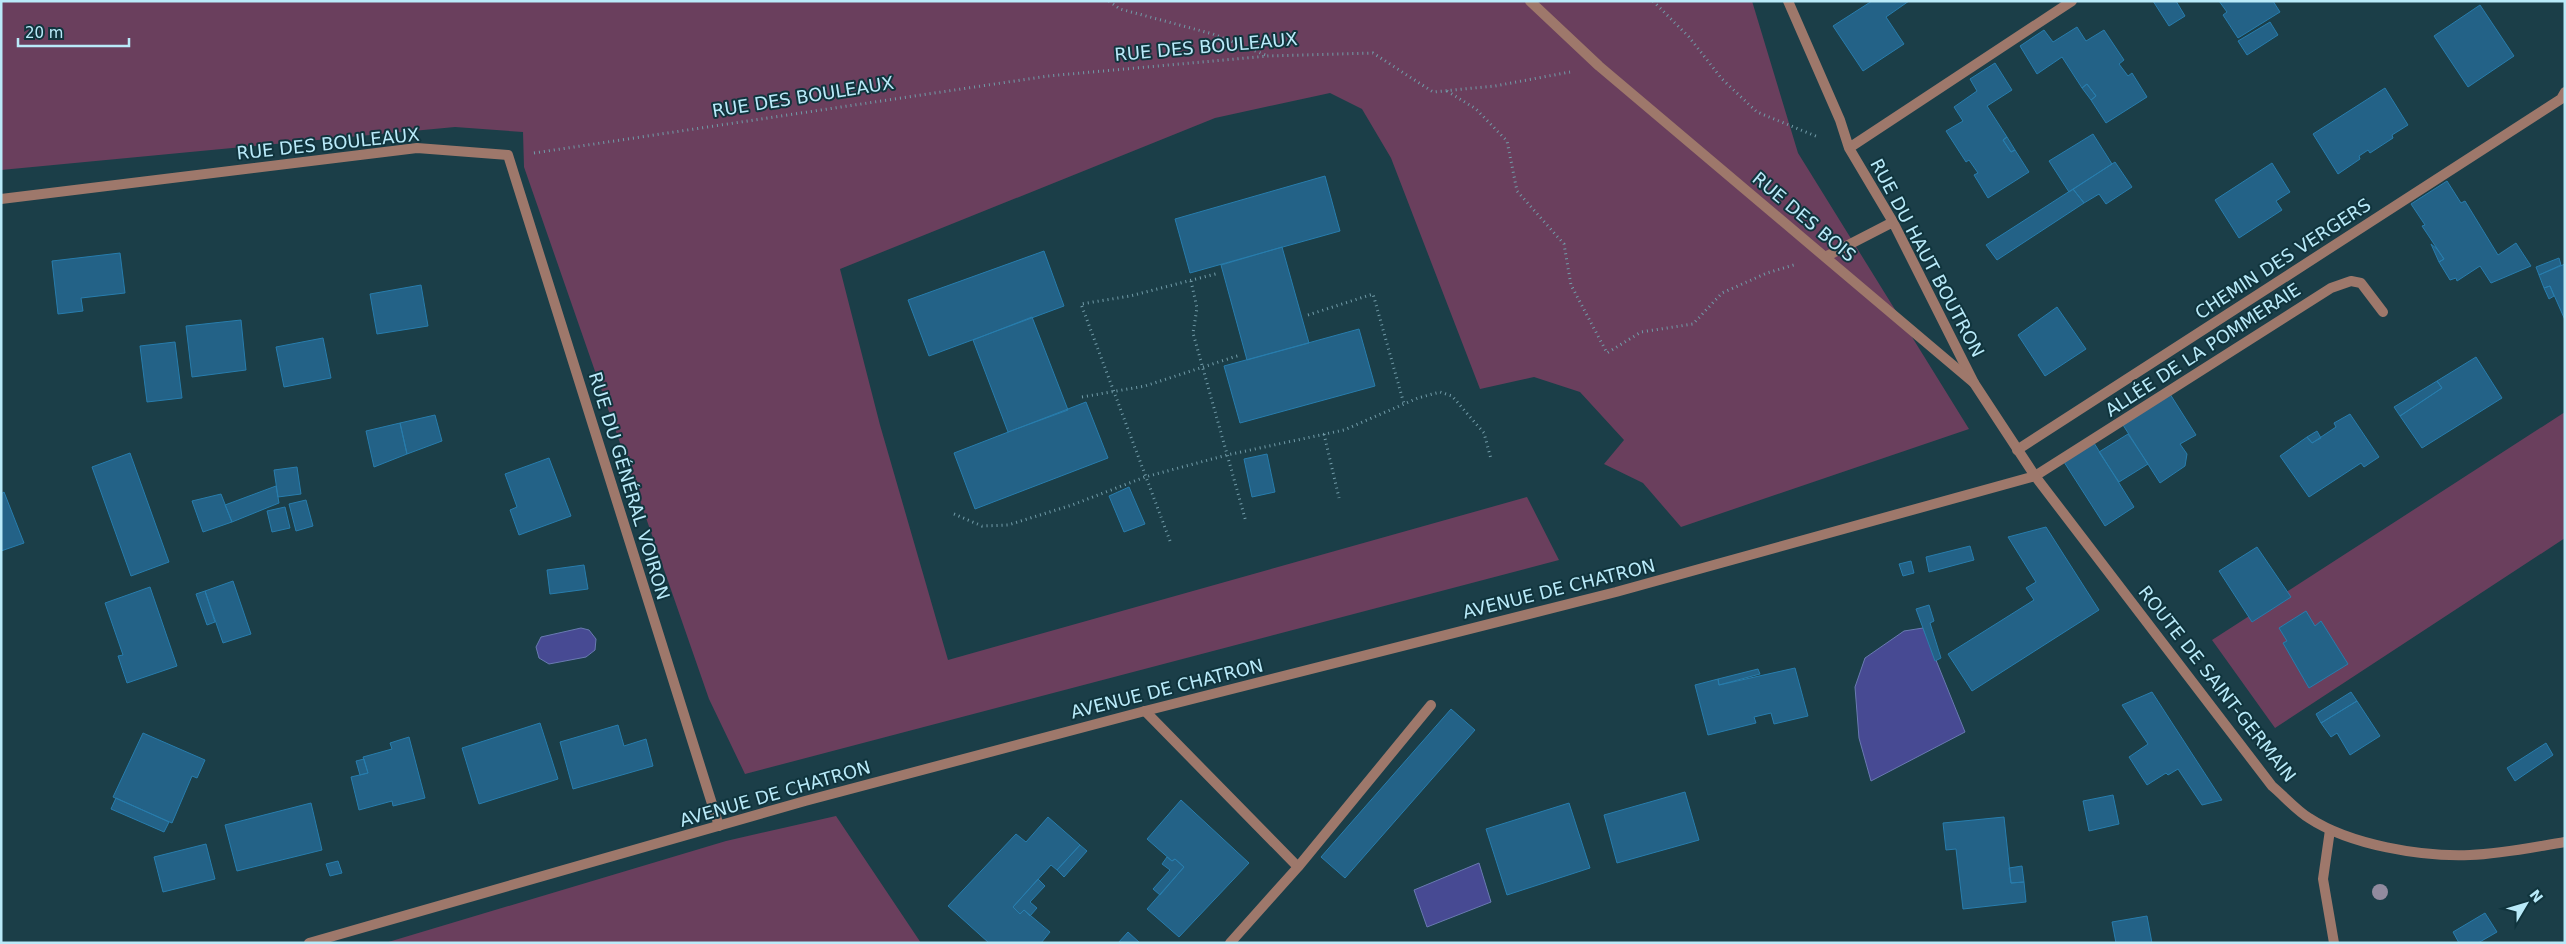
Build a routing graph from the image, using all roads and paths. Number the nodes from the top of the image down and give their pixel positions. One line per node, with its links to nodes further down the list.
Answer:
1 (1109, 1): 6 (path)
2 (1530, 1): 7 (street, RUE DES BOIS)
3 (1653, 1): 10 (path)
4 (1788, 1): 10 (street, RUE DU HAUT BOUTRON)
5 (2072, 1): 11 (street, RUE DU HAUT BOUTRON)
6 (1268, 56): 8 (path, RUE DES BOULEAUX); 12 (path, RUE DES BOULEAUX)
7 (1599, 66): 8 (path, RUE DES BOULEAUX); 15 (street, RUE DES BOIS)
8 (1446, 91): 15 (path)
9 (2565, 92): 27 (street, CHEMIN DES VERGERS)
10 (1844, 134): 11 (street, RUE DU HAUT BOUTRON)
11 (1849, 148): 14 (street, RUE DU HAUT BOUTRON)
12 (508, 155): 13 (street, RUE DES BOULEAUX); 38 (street, RUE DU GÉNÉRAL VOIRON)
13 (1, 199)
14 (1893, 222): 15 (street); 22 (street, RUE DU HAUT BOUTRON)
15 (1826, 256): 22 (street, RUE DES BOIS)
16 (1219, 273): 17 (path)
17 (1191, 281): 21 (path); 23 (path)
18 (2383, 312): 30 (street, ALLÉE DE LA POMMERAIE)
19 (1308, 315): 25 (path)
20 (1240, 355): 21 (path)
21 (1203, 369): 23 (path); 28 (path)
22 (1974, 383): 27 (street, RUE DES BOIS)
23 (1114, 392): 24 (path); 31 (path)
24 (1082, 397)
25 (1404, 404): 26 (path); 29 (path)
26 (1324, 434): 28 (path); 32 (path)
27 (2017, 450): 30 (street, RUE DES BOIS)
28 (1227, 455): 31 (path); 34 (path)
29 (1491, 459)
30 (2035, 476): 37 (street, AVENUE DE CHATRON); 39 (street, ROUTE DE SAINT-GERMAIN)
31 (1145, 477): 33 (path); 35 (path)
32 (1339, 498)
33 (954, 514)
34 (1246, 522)
35 (1170, 541)
36 (1431, 706): 41 (street)
37 (1145, 711): 38 (street, AVENUE DE CHATRON); 41 (street)
38 (718, 826): 42 (street, AVENUE DE CHATRON)
39 (2330, 830): 40 (street, ROUTE DE SAINT-GERMAIN); 44 (street)
40 (2565, 842)
41 (1298, 867): 43 (street)
42 (309, 943)
43 (1230, 943)
44 (2334, 943)

